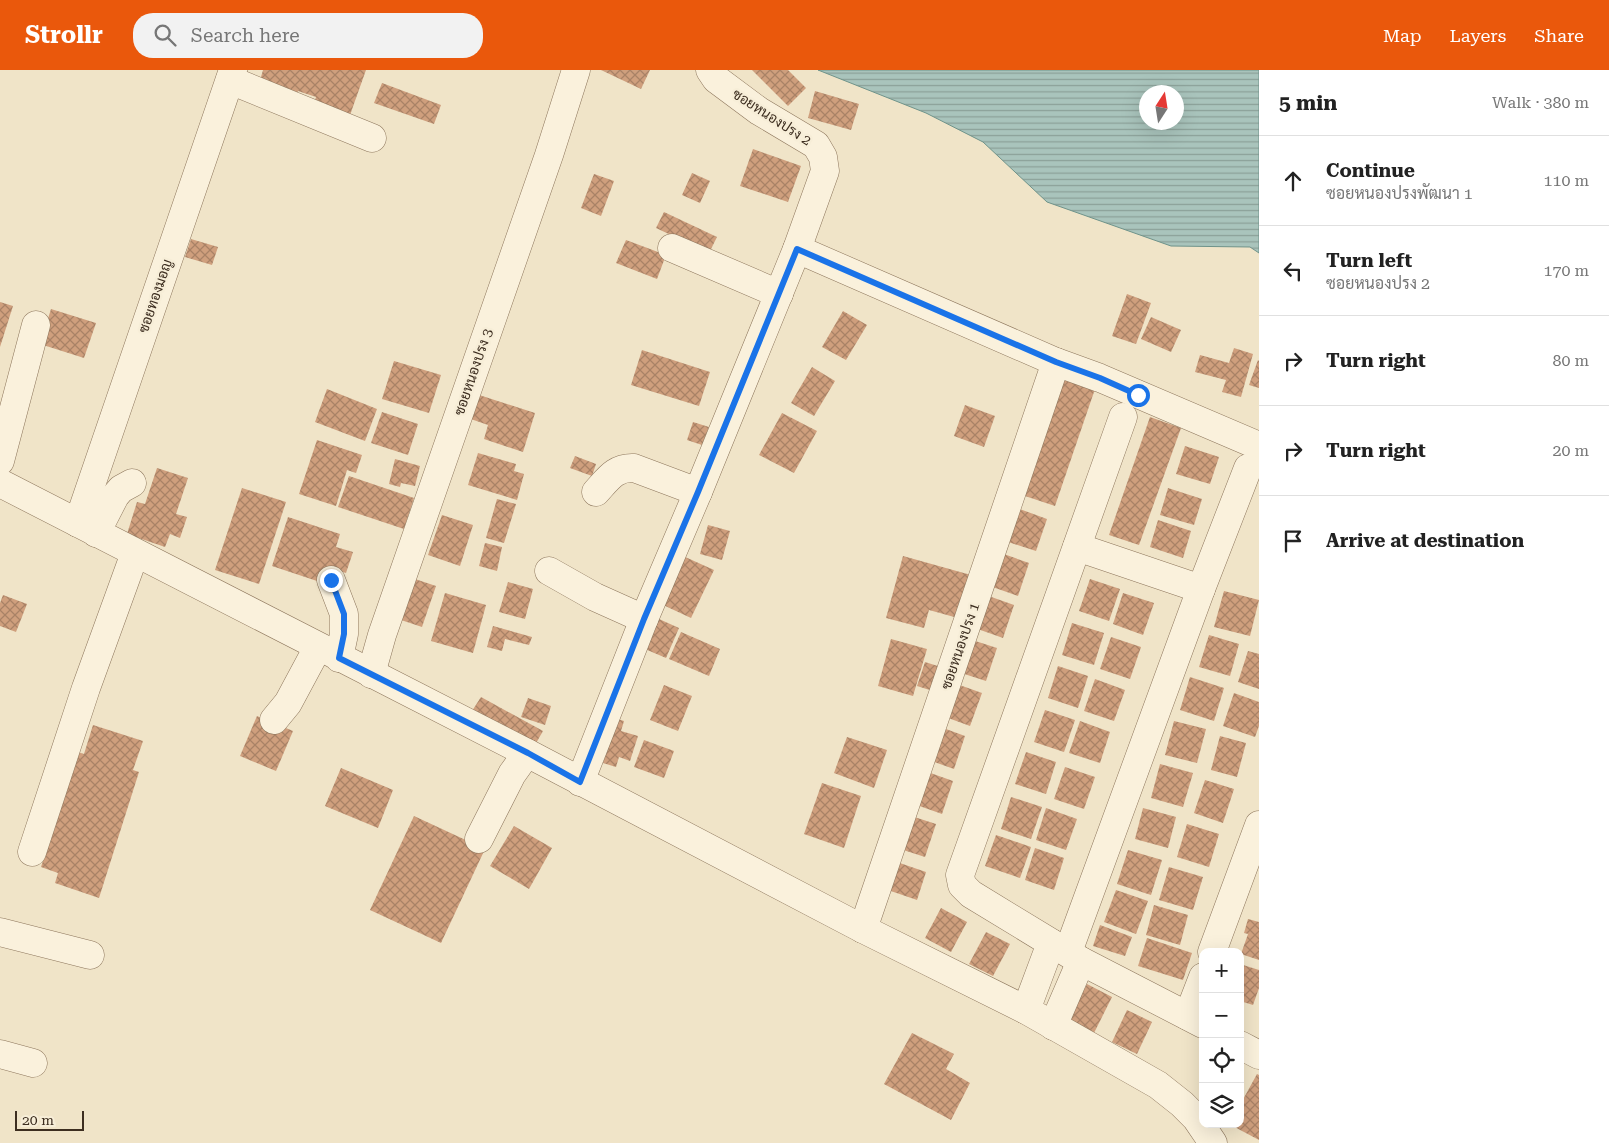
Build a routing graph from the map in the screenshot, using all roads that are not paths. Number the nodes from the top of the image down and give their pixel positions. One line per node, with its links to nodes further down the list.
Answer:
1 (576, 70): 25 (street, ซอยหนองปรง 3)
2 (710, 70): 6 (street, ซอยหนองปรง 2)
3 (231, 75): 4 (street); 17 (street, ซอยทองมอญ)
4 (372, 138)
5 (672, 248): 7 (street)
6 (797, 249): 7 (street, ซอยหนองปรง 2); 9 (street)
7 (779, 294): 16 (street, ซอยหนองปรง 2)
8 (36, 325): 12 (street)
9 (1056, 362): 11 (street); 32 (street, ซอยหนองปรง 1)
10 (1123, 417): 18 (street)
11 (1254, 457): 22 (street)
12 (0, 461)
13 (0, 483): 17 (street)
14 (132, 483): 17 (street)
15 (596, 492): 16 (street)
16 (698, 492): 23 (street, ซอยหนองปรง 2)
17 (87, 528): 19 (street)
18 (1077, 546): 22 (street); 35 (street)
19 (135, 553): 24 (street); 31 (street)
20 (549, 571): 23 (street)
21 (331, 580): 24 (street)
22 (1201, 589): 35 (street)
23 (644, 619): 28 (street, ซอยหนองปรง 2)
24 (329, 652): 25 (street); 26 (street)
25 (371, 674): 27 (street)
26 (274, 720)
27 (520, 763): 28 (street); 30 (street)
28 (580, 782): 32 (street)
29 (1259, 826): 34 (street)
30 (479, 839)
31 (32, 852)
32 (863, 929): 38 (street)
33 (0, 932): 36 (street)
34 (1213, 948)
35 (1067, 952): 38 (street); 39 (street); 40 (street)
36 (90, 955)
37 (1200, 993): 39 (street)
38 (1026, 1010): 40 (street)
39 (1196, 1020)
40 (1053, 1026): 45 (street)
41 (1244, 1047): 43 (street)
42 (0, 1054): 44 (street)
43 (1259, 1055)
44 (33, 1063)
45 (1213, 1143)

